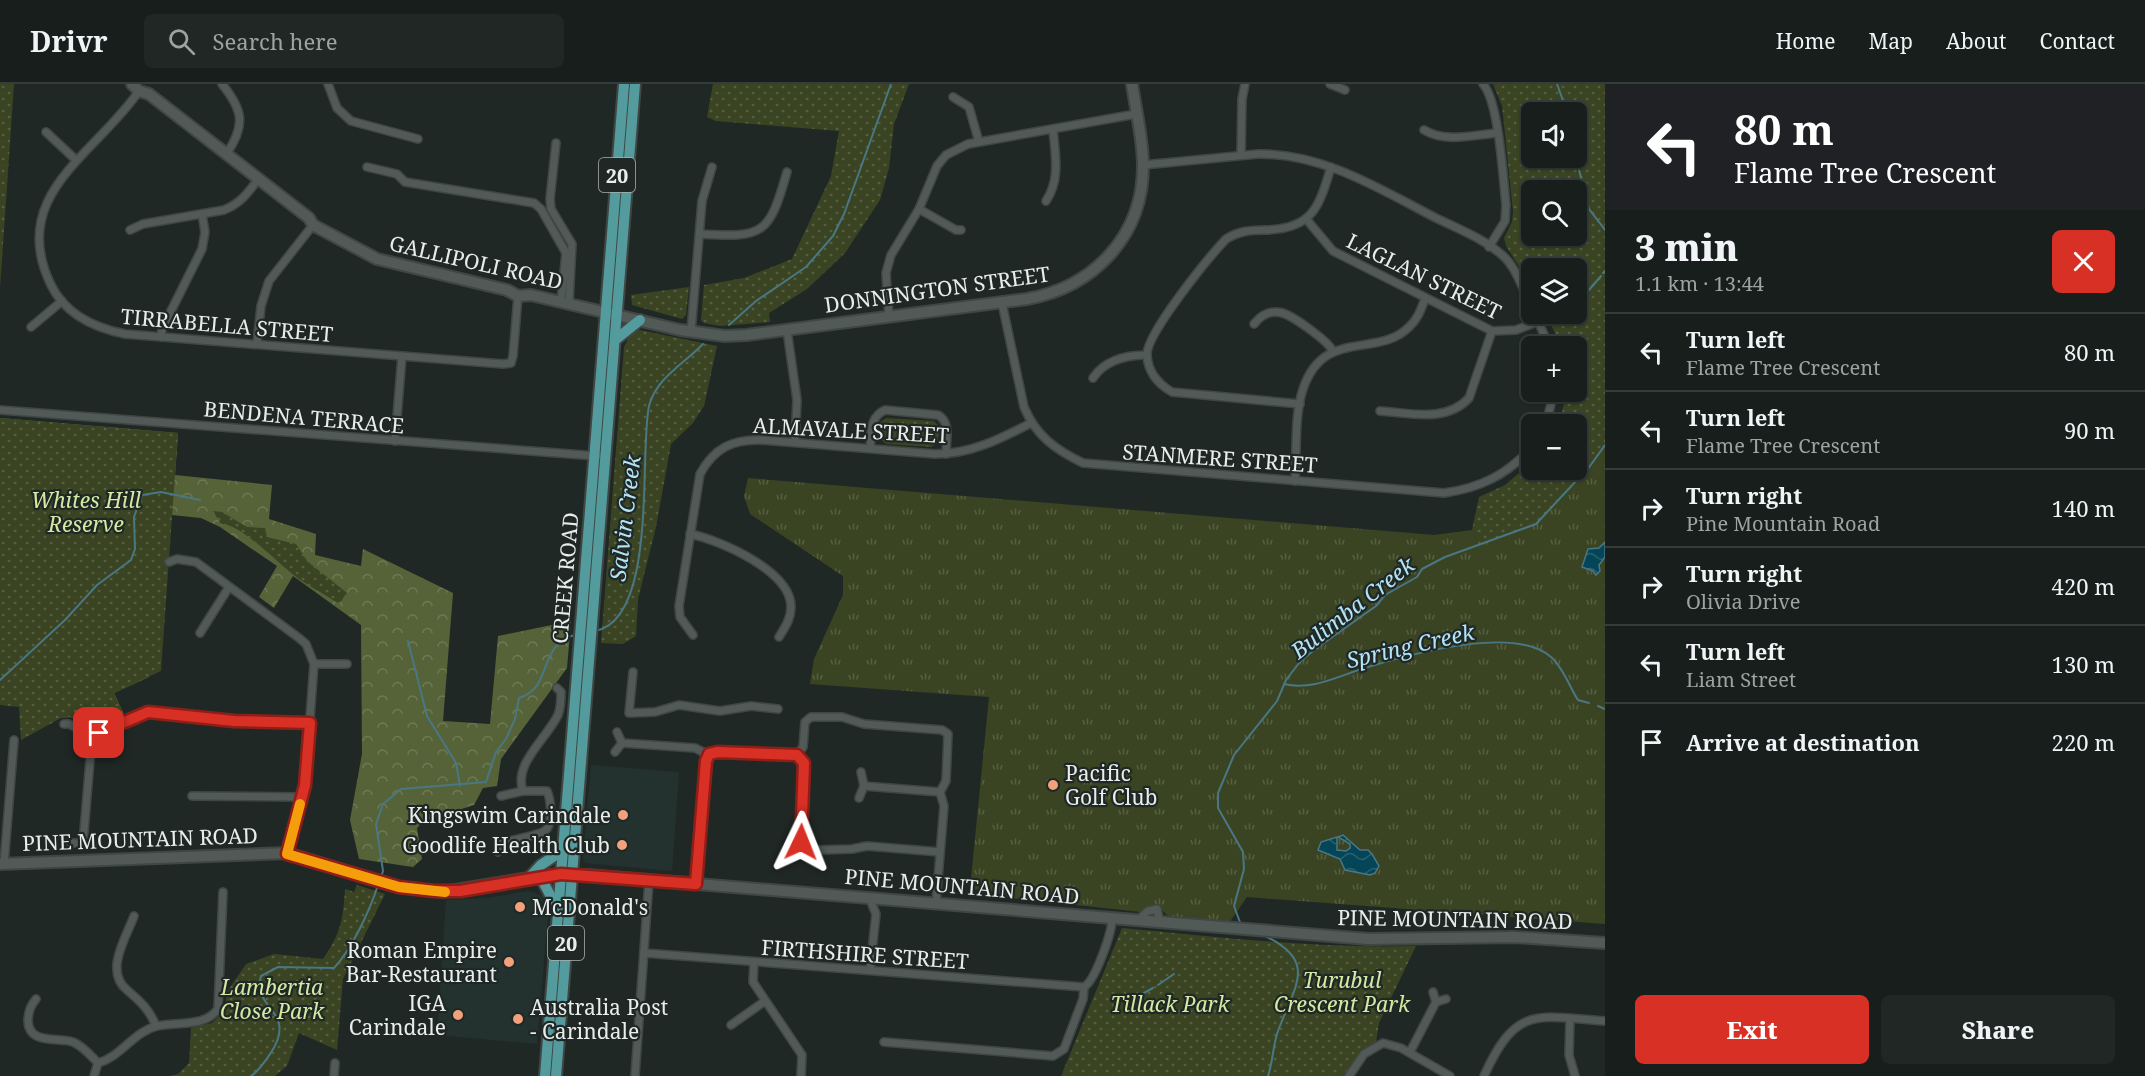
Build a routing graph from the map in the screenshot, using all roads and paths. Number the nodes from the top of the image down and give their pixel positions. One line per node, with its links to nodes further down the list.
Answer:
1 (222, 84): 20 (street)
2 (328, 84): 17 (street)
3 (624, 84): 45 (main road, CREEK ROAD / 20)
4 (635, 84): 45 (main road, CREEK ROAD / 20)
5 (1132, 84): 12 (street, DONNINGTON STREET)
6 (1245, 84): 21 (street)
7 (1329, 84): 10 (street)
8 (1483, 84): 16 (street)
9 (136, 88): 20 (street, GALLIPOLI ROAD); 22 (street, TIRRABELLA STREET)
10 (1345, 90)
11 (953, 97): 19 (street)
12 (1136, 114): 13 (street); 23 (street, DONNINGTON STREET)
13 (1053, 129): 19 (street); 29 (street)
14 (1424, 129): 16 (street)
15 (46, 132): 22 (street)
16 (1497, 133): 37 (street)
17 (418, 139)
18 (556, 142): 38 (street)
19 (979, 142): 30 (street)
20 (227, 153): 28 (street, GALLIPOLI ROAD)
21 (1241, 154): 23 (street); 26 (street)
22 (76, 160): 42 (street, TIRRABELLA STREET)
23 (1143, 165): 44 (street, DONNINGTON STREET)
24 (712, 166): 36 (street)
25 (367, 167): 38 (street)
26 (1331, 167): 32 (street); 37 (street)
27 (788, 172): 36 (street)
28 (259, 178): 31 (street); 33 (street, GALLIPOLI ROAD)
29 (1046, 201)
30 (919, 210): 35 (street); 46 (street)
31 (202, 214): 34 (street); 54 (street)
32 (1307, 220): 41 (street, LAGLAN STREET); 58 (street)
33 (313, 225): 40 (street, GALLIPOLI ROAD); 56 (street)
34 (130, 230)
35 (961, 230)
36 (700, 234): 53 (street)
37 (1489, 247): 39 (street)
38 (570, 253): 43 (street)
39 (1521, 286)
40 (518, 296): 43 (street, GALLIPOLI ROAD); 59 (street, TIRRABELLA STREET)
41 (1425, 299): 52 (street, LAGLAN STREET); 57 (street)
42 (62, 301): 50 (street); 54 (street, TIRRABELLA STREET)
43 (565, 302): 45 (street, GALLIPOLI ROAD)
44 (1002, 303): 46 (street, DONNINGTON STREET); 64 (street, STANMERE STREET)
45 (611, 313): 47 (street, DONNINGTON STREET); 55 (main road, CREEK ROAD / 20); 69 (main road, CREEK ROAD / 20)
46 (889, 316): 51 (street, DONNINGTON STREET)
47 (640, 320): 53 (street, DONNINGTON STREET); 55 (main road)
48 (1254, 324): 57 (street)
49 (1526, 324): 52 (street, LAGLAN STREET)
50 (31, 327)
51 (788, 330): 53 (street, DONNINGTON STREET); 66 (street)
52 (1492, 331): 63 (street)
53 (692, 332)
54 (161, 337): 56 (street, TIRRABELLA STREET)
55 (615, 340): 69 (main road, CREEK ROAD / 20)
56 (257, 344): 59 (street, TIRRABELLA STREET)
57 (1333, 351): 61 (street)
58 (1147, 355): 60 (street); 61 (street)
59 (402, 356): 65 (street)
60 (1093, 378)
61 (1300, 404): 71 (street)
62 (0, 410): 65 (street, BENDENA TERRACE)
63 (1380, 411)
64 (1031, 423): 68 (street, ALMAVALE STREET); 71 (street, STANMERE STREET)
65 (395, 441): 69 (street, BENDENA TERRACE)
66 (795, 442): 67 (street, ALMAVALE STREET); 72 (street, ALMAVALE STREET)
67 (870, 448): 68 (street, ALMAVALE STREET); 68 (street)
68 (946, 454)
69 (600, 456): 75 (main road, CREEK ROAD / 20)
70 (1521, 457): 71 (street, STANMERE STREET)
71 (1295, 481)
72 (690, 534): 77 (street, ALMAVALE STREET); 78 (street)
73 (169, 562): 74 (street)
74 (228, 587): 76 (street); 79 (street)
75 (586, 624): 104 (main road, CREEK ROAD / 20); 109 (main road, CREEK ROAD / 20)
76 (200, 633)
77 (693, 635)
78 (778, 637)
79 (314, 664): 80 (street); 84 (street)
80 (347, 664)
81 (633, 672): 83 (street)
82 (557, 688): 95 (street)
83 (778, 709)
84 (310, 723): 87 (street); 99 (street)
85 (64, 724): 87 (street)
86 (617, 732): 89 (street)
87 (92, 737): 102 (street)
88 (14, 740): 108 (street)
89 (622, 743): 90 (street); 91 (street)
90 (615, 752)
91 (709, 754): 92 (street); 112 (street)
92 (797, 755): 96 (street); 106 (street)
93 (861, 772): 94 (street)
94 (864, 786): 96 (street); 100 (street)
95 (523, 791): 98 (street); 105 (street)
96 (940, 792): 106 (street)
97 (192, 796): 99 (street)
98 (501, 796)
99 (302, 797): 107 (street)
100 (859, 798)
101 (71, 843): 102 (street)
102 (83, 843): 103 (street)
103 (96, 843)
104 (563, 850): 109 (main road, CREEK ROAD / 20); 110 (main road)
105 (498, 852)
106 (940, 852): 116 (street)
107 (287, 854): 108 (street, PINE MOUNTAIN ROAD); 110 (street, PINE MOUNTAIN ROAD)
108 (2, 864)
109 (567, 874): 110 (street, PINE MOUNTAIN ROAD); 111 (street, PINE MOUNTAIN ROAD); 117 (main road, CREEK ROAD / 20); 142 (main road, CREEK ROAD / 20)
110 (535, 877): 117 (main road)
111 (650, 880): 112 (street, PINE MOUNTAIN ROAD); 122 (street)
112 (696, 884): 114 (street, PINE MOUNTAIN ROAD)
113 (223, 892): 134 (street)
114 (869, 897): 115 (street, PINE MOUNTAIN ROAD); 118 (street)
115 (887, 899): 116 (street, PINE MOUNTAIN ROAD); 118 (street)
116 (936, 903): 120 (street, PINE MOUNTAIN ROAD)
117 (558, 910): 141 (main road, CREEK ROAD / 20)
118 (876, 914): 124 (street)
119 (134, 916): 134 (street)
120 (1112, 919): 121 (street, PINE MOUNTAIN ROAD); 125 (street)
121 (1605, 943)
122 (644, 953): 123 (street, FIRTHSHIRE STREET); 143 (street)
123 (754, 962): 124 (street, FIRTHSHIRE STREET); 129 (street)
124 (870, 970): 125 (street, FIRTHSHIRE STREET)
125 (1084, 987): 135 (street)
126 (1433, 992): 130 (street)
127 (36, 999): 137 (street)
128 (1446, 999): 130 (street)
129 (765, 1001): 133 (street); 144 (street)
130 (1436, 1002): 136 (street)
131 (1570, 1018): 132 (street); 147 (street); 148 (street)
132 (1605, 1021)
133 (731, 1025)
134 (156, 1026): 137 (street)
135 (884, 1042)
136 (1410, 1052): 145 (street); 146 (street)
137 (99, 1063): 139 (street)
138 (336, 1063): 140 (street)
139 (94, 1076)
140 (334, 1076)
141 (545, 1076)
142 (556, 1076)
143 (635, 1076)
144 (801, 1076)
145 (1349, 1076)
146 (1450, 1076)
147 (1484, 1076)
148 (1575, 1076)

